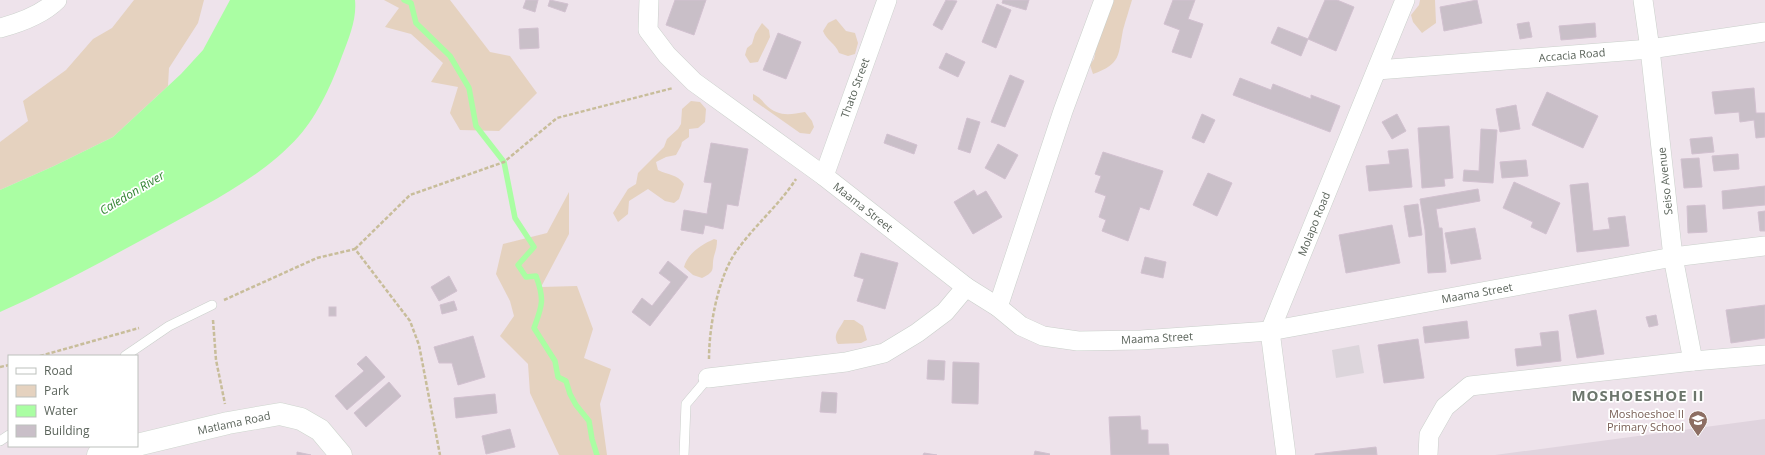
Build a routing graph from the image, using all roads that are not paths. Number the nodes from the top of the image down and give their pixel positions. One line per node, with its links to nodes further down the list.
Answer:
1 (57, 0): 7 (street)
2 (649, 0): 11 (street, Maama Street)
3 (887, 0): 11 (street, Thato Street)
4 (1104, 0): 16 (street)
5 (1405, 0): 10 (street, Molapo Road)
6 (1643, 0): 9 (street, Seiso Avenue)
7 (0, 28)
8 (1765, 32): 9 (street, Accacia Road)
9 (1650, 49): 10 (street, Accacia Road); 13 (street, Seiso Avenue)
10 (1377, 70): 17 (street, Molapo Road)
11 (824, 176): 14 (street, Maama Street)
12 (1765, 246): 13 (street, Maama Street)
13 (1674, 257): 17 (street, Maama Street); 20 (street, Seiso Avenue)
14 (966, 287): 16 (street, Maama Street); 21 (street)
15 (212, 305): 18 (lane)
16 (998, 307): 17 (street, Maama Street)
17 (1270, 331): 27 (street, Molapo Road)
18 (126, 355)
19 (1765, 355): 20 (street)
20 (1693, 361): 28 (street)
21 (708, 378): 26 (lane)
22 (138, 445): 25 (street, Matlama Road)
23 (128, 447): 24 (street)
24 (98, 455)
25 (341, 455)
26 (684, 455)
27 (1286, 455)
28 (1428, 455)

